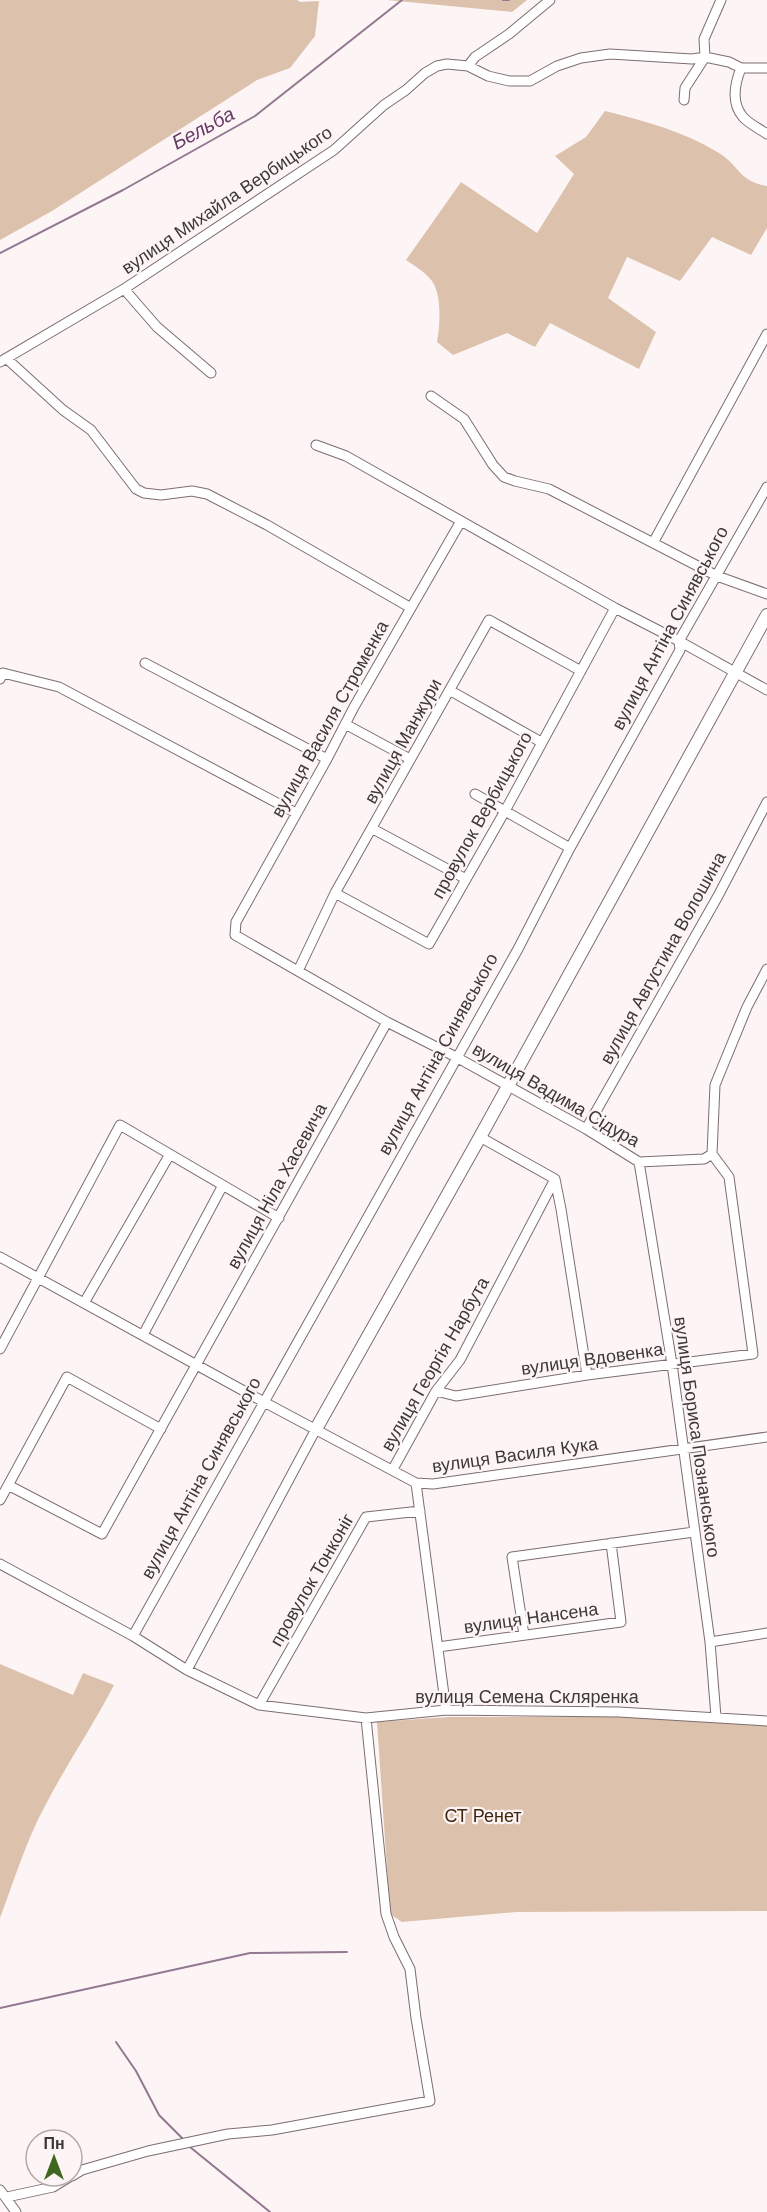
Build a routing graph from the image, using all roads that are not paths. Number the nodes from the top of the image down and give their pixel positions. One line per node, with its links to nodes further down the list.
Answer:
1 (550, 0): 4 (street)
2 (722, 0): 3 (street)
3 (705, 57): 4 (street); 5 (street); 7 (street)
4 (468, 66): 9 (street, вулиця Михайла Вербицького)
5 (741, 68): 6 (street); 8 (street)
6 (767, 68)
7 (684, 100)
8 (767, 134)
9 (124, 289): 11 (street, вулиця Михайла Вербицького); 12 (street, вулиця Михайла Вербицького)
10 (767, 334): 17 (street)
11 (3, 360): 20 (street)
12 (211, 373)
13 (431, 396): 17 (street)
14 (315, 445): 16 (street)
15 (767, 488): 18 (street, вулиця Антіна Синявського)
16 (461, 521): 20 (street, вулиця Василя Строменка); 21 (street)
17 (653, 543): 18 (street)
18 (717, 576): 19 (street); 23 (street, вулиця Антіна Синявського)
19 (767, 594)
20 (411, 608): 30 (street, вулиця Василя Строменка)
21 (615, 609): 23 (street); 25 (street, провулок Вербицького)
22 (767, 615): 26 (street)
23 (679, 641): 26 (street); 39 (street, вулиця Антіна Синявського)
24 (145, 663): 32 (street)
25 (581, 672): 29 (street, вулиця Манжури); 31 (street, провулок Вербицького)
26 (736, 673): 28 (street); 47 (street)
27 (1, 676): 37 (street)
28 (767, 690)
29 (451, 691): 31 (street); 33 (street, вулиця Манжури)
30 (345, 724): 32 (street, вулиця Василя Строменка); 33 (street)
31 (541, 742): 36 (street, провулок Вербицького)
32 (327, 759): 37 (street, вулиця Василя Строменка)
33 (410, 759): 38 (street, вулиця Манжури)
34 (475, 794): 36 (street)
35 (767, 802): 48 (street, вулиця Августина Волошина)
36 (506, 811): 39 (street); 40 (street, провулок Вербицького)
37 (296, 813): 42 (street, вулиця Василя Строменка)
38 (373, 830): 40 (street); 41 (street, вулиця Манжури)
39 (570, 848): 46 (street, вулиця Антіна Синявського)
40 (466, 879): 41 (street, провулок Вербицького)
41 (335, 893): 44 (street, вулиця Манжури)
42 (235, 935): 44 (street, вулиця Вадима Сідура)
43 (767, 969): 51 (street)
44 (298, 970): 45 (street, вулиця Вадима Сідура)
45 (387, 1022): 46 (street, вулиця Вадима Сідура); 55 (street, вулиця Ніла Хасевича)
46 (456, 1057): 47 (street, вулиця Вадима Сідура); 65 (street, вулиця Антіна Синявського)
47 (507, 1086): 48 (street, вулиця Вадима Сідура); 49 (street)
48 (586, 1129): 52 (street, вулиця Вадима Сідура)
49 (480, 1137): 53 (street); 67 (street)
50 (170, 1154): 54 (street); 57 (street); 58 (street)
51 (712, 1154): 52 (street, вулиця Вадима Сідура); 61 (street, вулиця Вдовенка)
52 (639, 1162): 61 (street, вулиця Бориса Познанського)
53 (555, 1179): 63 (street); 64 (street, вулиця Георгія Нарбута)
54 (223, 1185): 55 (street); 59 (street)
55 (279, 1218): 62 (street, вулиця Ніла Хасевича)
56 (0, 1257): 57 (street, вулиця Василя Кука)
57 (39, 1277): 58 (street, вулиця Василя Кука); 60 (street)
58 (84, 1303): 59 (street, вулиця Василя Кука)
59 (143, 1335): 62 (street, вулиця Василя Кука)
60 (0, 1349)
61 (672, 1364): 63 (street, вулиця Вдовенка); 69 (street, вулиця Бориса Познанського)
62 (196, 1365): 65 (street, вулиця Василя Кука); 66 (street, вулиця Ніла Хасевича)
63 (587, 1375): 64 (street, вулиця Вдовенка)
64 (436, 1391): 70 (street, вулиця Георгія Нарбута)
65 (264, 1402): 67 (street, вулиця Василя Кука); 80 (street, вулиця Антіна Синявського)
66 (161, 1429): 72 (street, вулиця Ніла Хасевича); 72 (street)
67 (316, 1429): 70 (street, вулиця Василя Кука); 83 (street)
68 (767, 1437): 69 (street, вулиця Василя Кука)
69 (683, 1447): 71 (street, вулиця Василя Кука); 75 (street, вулиця Бориса Познанського)
70 (393, 1469): 71 (street, вулиця Василя Кука)
71 (416, 1483): 74 (street)
72 (8, 1485): 73 (street)
73 (0, 1500)
74 (420, 1511): 82 (street); 84 (street, провулок Тонконіг)
75 (694, 1532): 76 (street); 81 (street, вулиця Бориса Познанського)
76 (610, 1543): 79 (street, вулиця Нансена); 79 (street)
77 (0, 1564): 80 (street, вулиця Семена Скляренка)
78 (767, 1633): 81 (street)
79 (524, 1635): 82 (street, вулиця Нансена)
80 (133, 1636): 83 (street, вулиця Семена Скляренка)
81 (710, 1642): 86 (street, вулиця Бориса Познанського)
82 (438, 1647): 85 (street)
83 (187, 1670): 84 (street, вулиця Семена Скляренка)
84 (259, 1705): 87 (street, вулиця Семена Скляренка)
85 (446, 1710): 86 (street, вулиця Семена Скляренка); 87 (street, вулиця Семена Скляренка)
86 (716, 1717): 88 (street, вулиця Семена Скляренка)
87 (366, 1718): 89 (street)
88 (767, 1722)
89 (84, 2169)
90 (45, 2188): 91 (street)
91 (3, 2193): 92 (street)
92 (16, 2212)

